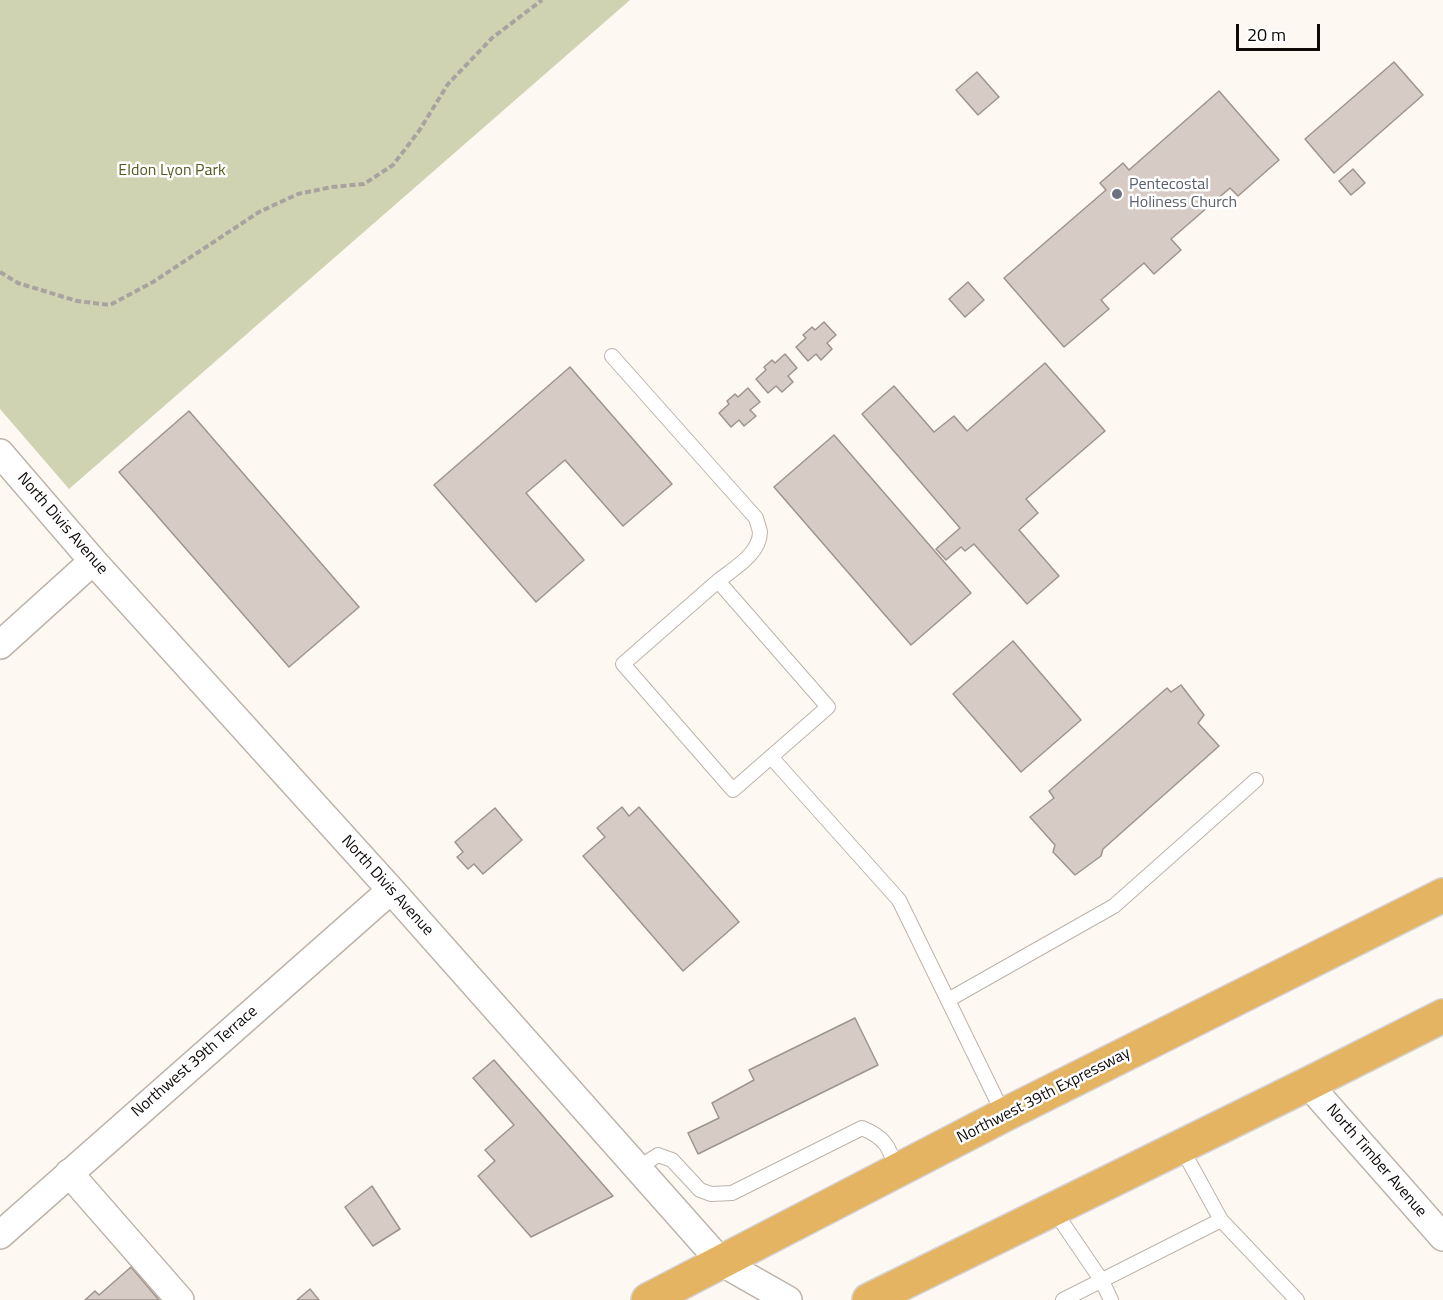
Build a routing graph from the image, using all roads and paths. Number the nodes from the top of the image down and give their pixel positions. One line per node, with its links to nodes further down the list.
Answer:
1 (542, 0): 2 (path)
2 (0, 272)
3 (612, 356): 6 (lane)
4 (0, 453): 5 (street, North Divis Avenue)
5 (93, 561): 7 (street); 10 (street, North Divis Avenue)
6 (718, 581): 8 (lane); 8 (lane)
7 (0, 645)
8 (771, 757): 12 (lane)
9 (1256, 780): 12 (lane)
10 (391, 890): 17 (street, North Divis Avenue); 19 (street, Northwest 39th Terrace)
11 (1443, 895): 15 (highway, Northwest 39th Expressway)
12 (948, 1000): 15 (lane)
13 (1443, 1016): 14 (highway)
14 (1308, 1084): 16 (highway); 23 (street, North Timber Avenue)
15 (1004, 1115): 18 (highway, Northwest 39th Expressway)
16 (1181, 1147): 20 (highway); 21 (lane)
17 (638, 1168): 18 (lane); 24 (street, North Divis Avenue)
18 (897, 1170): 24 (highway, Northwest 39th Expressway)
19 (69, 1173): 22 (street, Northwest 39th Terrace); 26 (street)
20 (1053, 1209): 25 (lane); 29 (highway)
21 (1221, 1220): 25 (lane); 32 (lane)
22 (0, 1235)
23 (1443, 1237)
24 (721, 1262): 27 (highway, Northwest 39th Expressway); 28 (street, North Divis Avenue)
25 (1101, 1281): 30 (lane); 31 (lane)
26 (180, 1300)
27 (648, 1300)
28 (788, 1300)
29 (869, 1300)
30 (1063, 1300)
31 (1111, 1300)
32 (1297, 1300)

